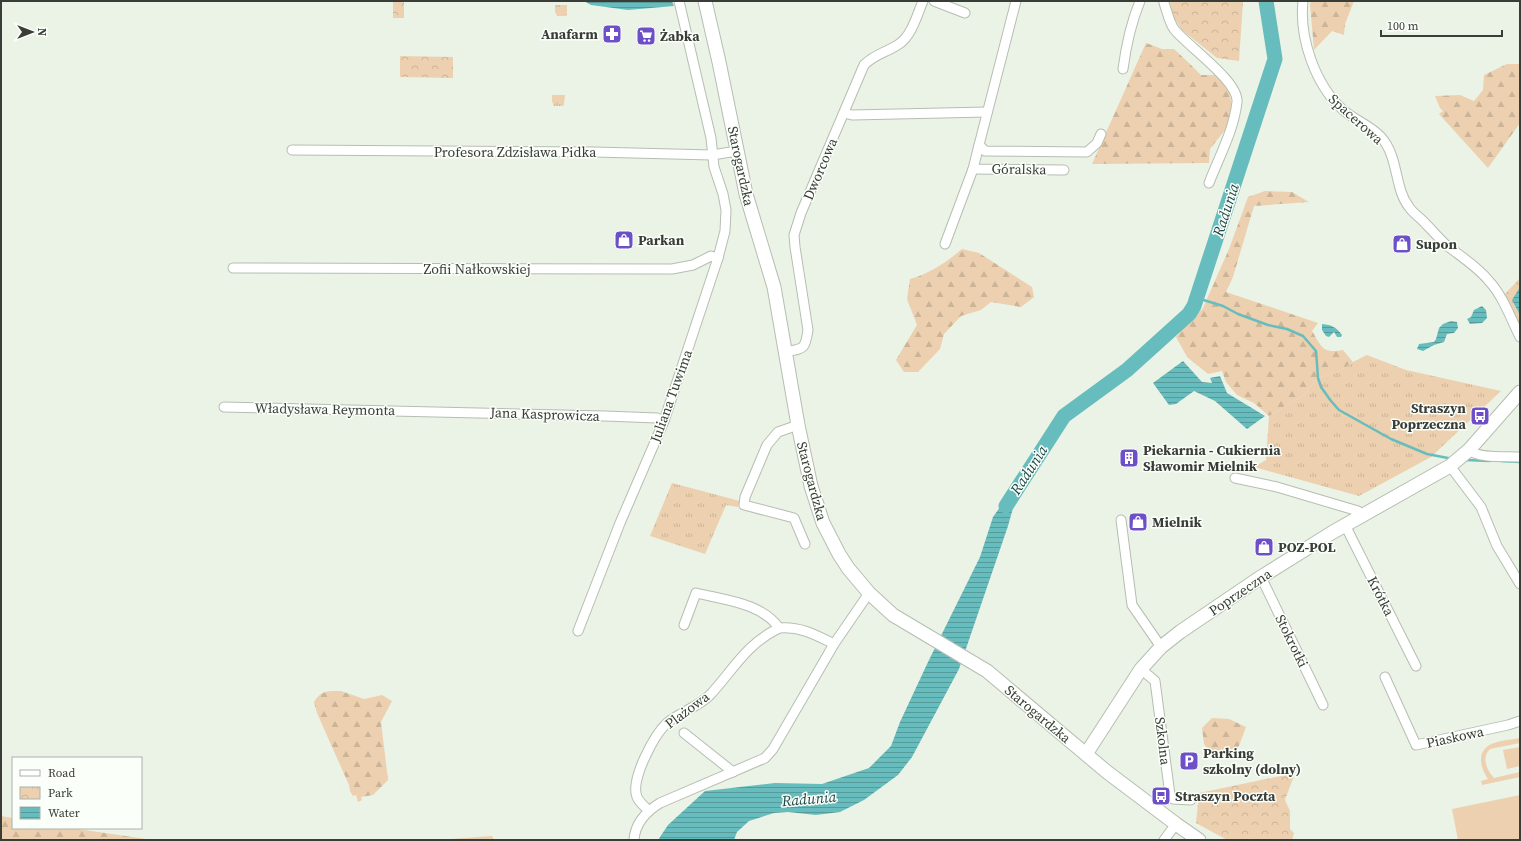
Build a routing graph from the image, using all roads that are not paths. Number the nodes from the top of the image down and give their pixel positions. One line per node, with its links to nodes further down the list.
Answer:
1 (679, 1): 17 (street, Juliana Tuwima)
2 (705, 1): 16 (main road, Starogardzka)
3 (923, 1): 12 (street, Dworcowa)
4 (934, 1): 9 (street)
5 (1016, 1): 11 (street)
6 (1140, 1): 10 (street)
7 (1164, 1): 20 (street)
8 (1303, 1): 24 (street, Spacerowa)
9 (965, 13)
10 (1124, 69)
11 (987, 112): 12 (street); 14 (street)
12 (844, 113): 25 (street, Dworcowa)
13 (1101, 134): 14 (street)
14 (979, 145): 18 (street, Góralska)
15 (292, 150): 17 (street, Profesora Zdzisława Pidka)
16 (737, 151): 17 (street, Profesora Zdzisława Pidka); 25 (main road, Starogardzka)
17 (712, 155): 22 (street, Juliana Tuwima)
18 (973, 169): 19 (street, Góralska); 21 (street, Góralska)
19 (1064, 170)
20 (1209, 183)
21 (945, 244)
22 (718, 258): 23 (street, Zofii Nałkowskiej); 29 (street, Juliana Tuwima)
23 (232, 268)
24 (1520, 337)
25 (785, 352): 30 (main road, Starogardzka)
26 (1520, 392): 31 (main road, Poprzeczna)
27 (224, 407): 28 (street, Władysława Reymonta)
28 (426, 411): 29 (street, Jana Kasprowicza)
29 (664, 421): 44 (street, Juliana Tuwima)
30 (798, 426): 38 (street); 41 (main road, Starogardzka)
31 (1469, 450): 32 (street); 33 (main road, Poprzeczna)
32 (1520, 457)
33 (1450, 466): 35 (main road, Poprzeczna); 40 (street)
34 (1235, 478): 35 (street)
35 (1361, 517): 37 (main road, Poprzeczna)
36 (1121, 520): 46 (street)
37 (1345, 525): 39 (main road, Poprzeczna); 47 (street, Krótka)
38 (805, 544)
39 (1261, 577): 46 (main road, Poprzeczna); 50 (street, Stokrotki)
40 (1520, 584)
41 (869, 593): 45 (street); 53 (main road, Starogardzka)
42 (684, 625): 43 (street)
43 (779, 628): 45 (street); 56 (street, Plażowa)
44 (578, 631)
45 (834, 644): 54 (street)
46 (1160, 648): 48 (main road, Poprzeczna)
47 (1416, 666)
48 (1141, 669): 53 (main road, Poprzeczna); 55 (street, Szkolna)
49 (1385, 677): 51 (street, Piaskowa)
50 (1323, 705)
51 (1520, 721)
52 (684, 733): 54 (street, Plażowa)
53 (1086, 754): 57 (main road, Starogardzka)
54 (733, 772): 56 (street)
55 (1191, 800)
56 (649, 811): 58 (street)
57 (1176, 824): 59 (street); 60 (main road, Starogardzka)
58 (634, 840)
59 (1164, 840)
60 (1199, 840)

